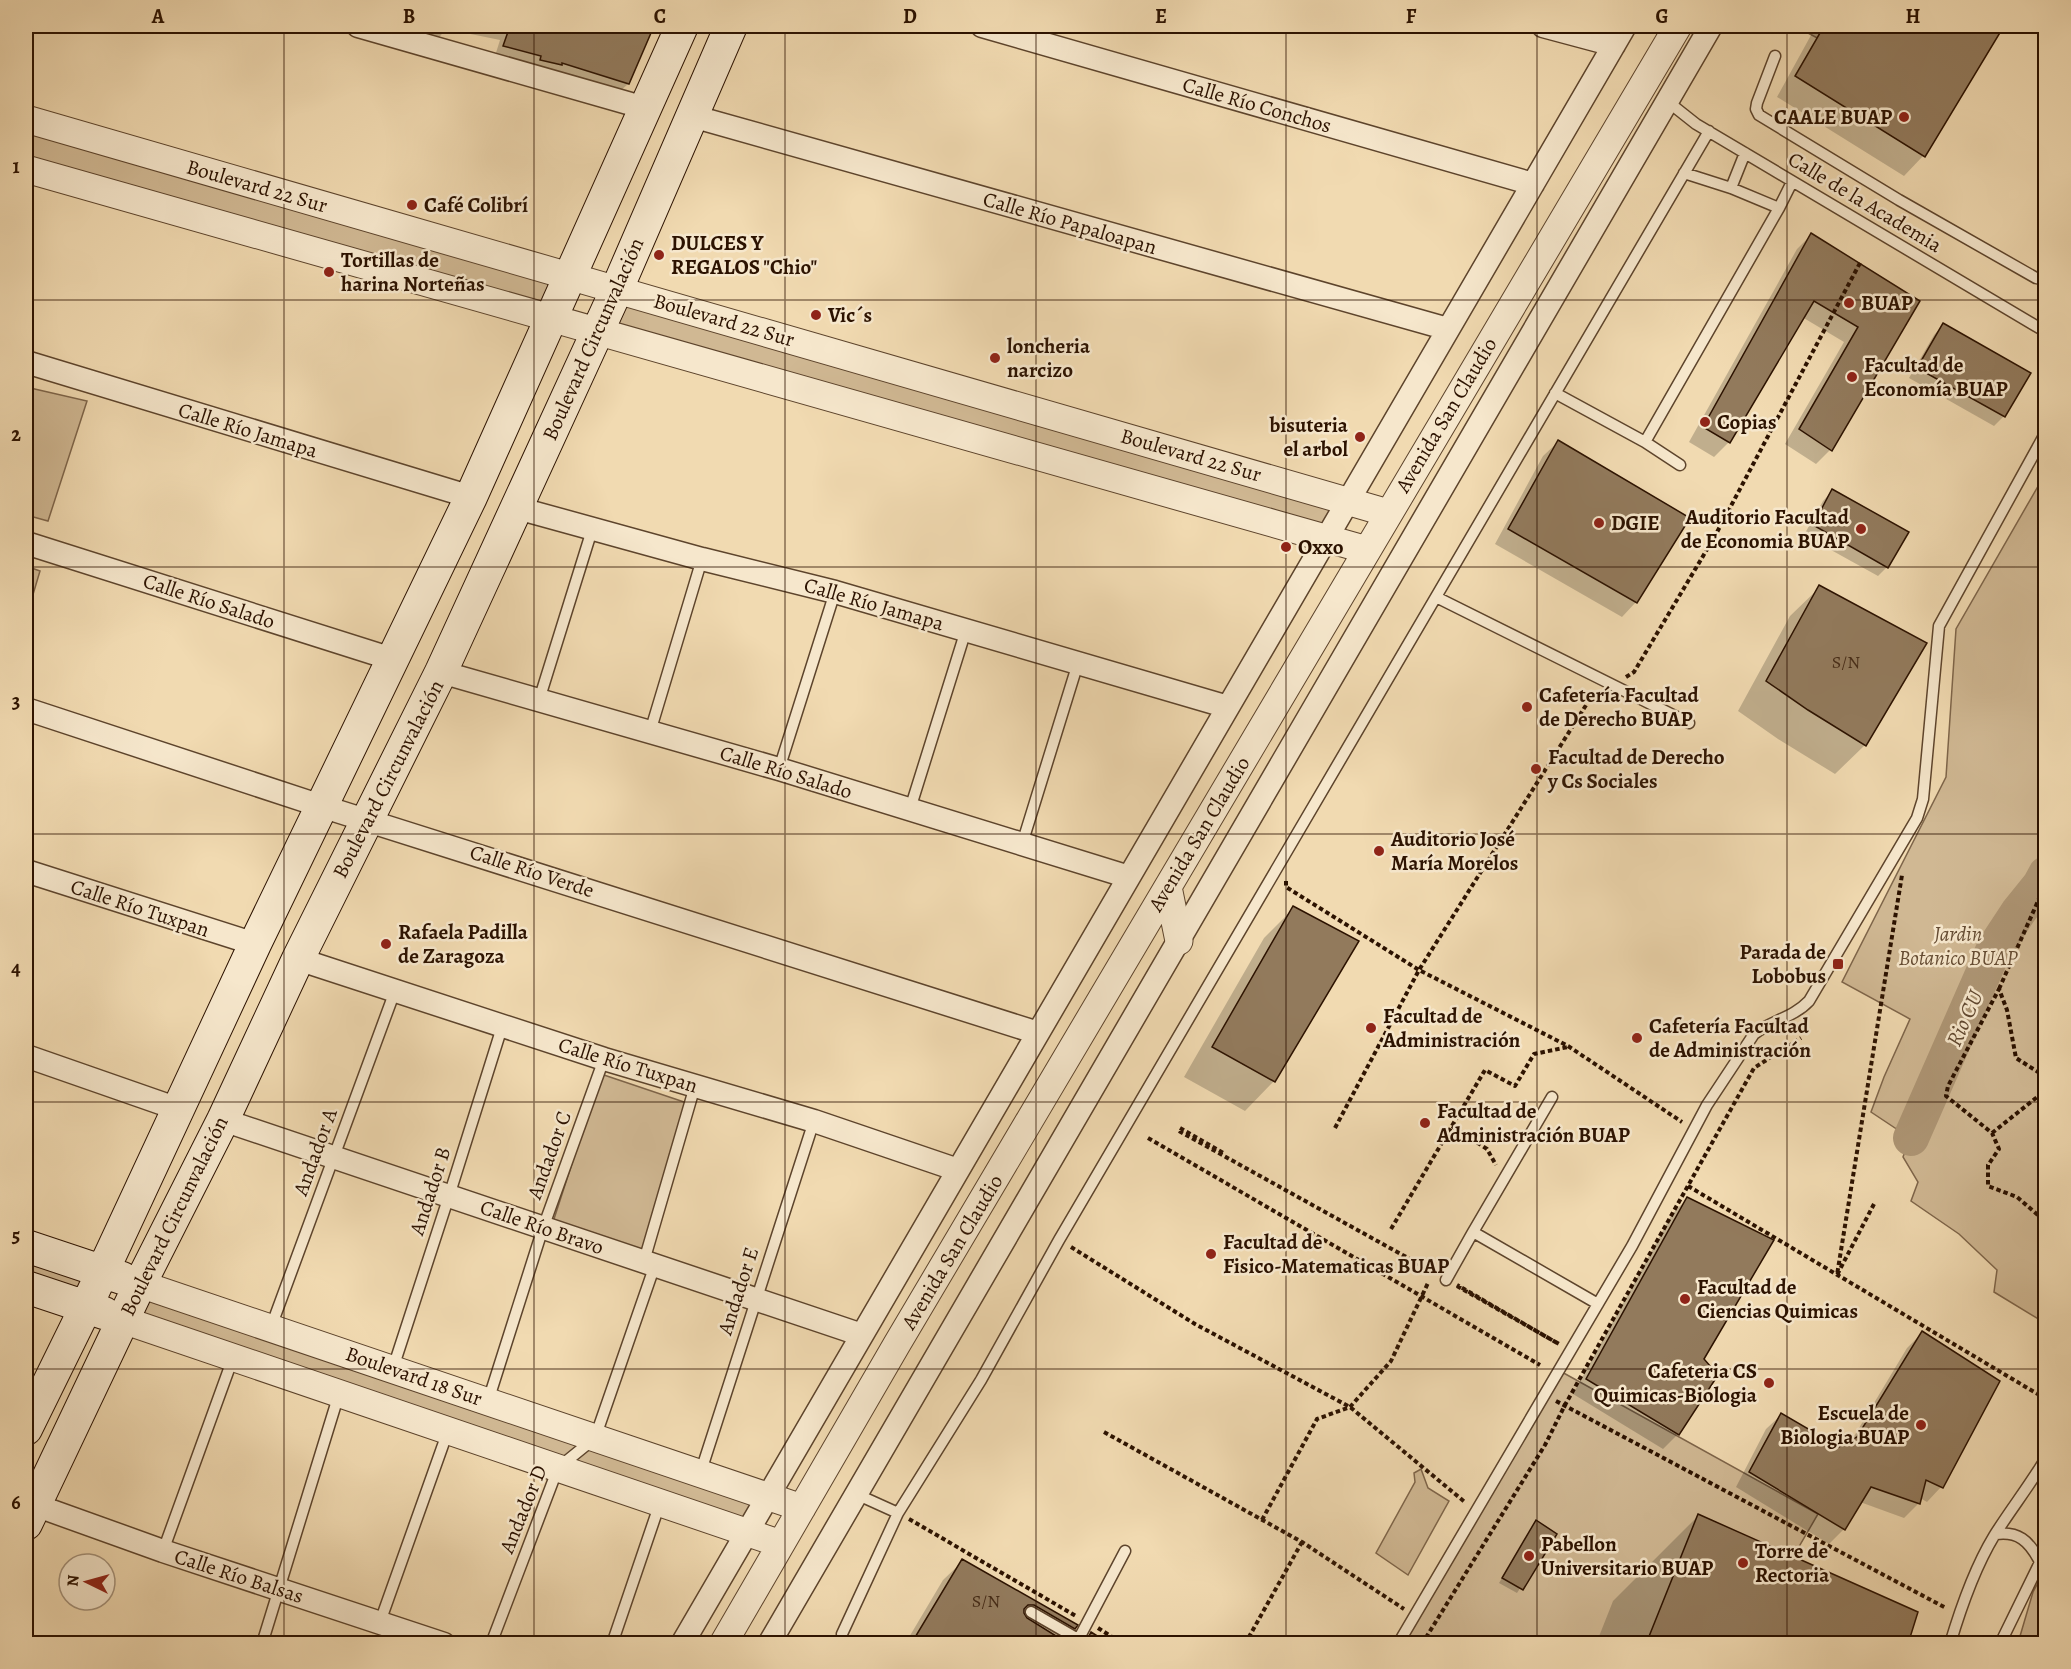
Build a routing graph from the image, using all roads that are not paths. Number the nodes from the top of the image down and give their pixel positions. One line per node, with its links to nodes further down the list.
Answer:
1 (358, 26): 12 (street)
2 (682, 26): 12 (main road, Boulevard Circunvalación)
3 (731, 26): 13 (main road, Boulevard Circunvalación)
4 (982, 26): 20 (street, Calle Río Conchos)
5 (1543, 26): 9 (street)
6 (1625, 26): 9 (street, Avenida San Claudio)
7 (1678, 26): 40 (street, Avenida San Claudio)
8 (1711, 26): 11 (street, Avenida San Claudio)
9 (1614, 45): 20 (street, Avenida San Claudio)
10 (1775, 56): 24 (lane)
11 (1666, 101): 15 (lane, Calle de la Academia); 65 (street, Avenida San Claudio)
12 (645, 108): 23 (main road, Boulevard Circunvalación)
13 (692, 116): 25 (main road, Boulevard Circunvalación); 27 (street, Calle Río Papaloapan)
14 (26, 119): 23 (street, Boulevard 22 Sur)
15 (1709, 131): 16 (lane, Calle de la Academia); 18 (lane)
16 (1745, 153): 19 (lane, Calle de la Academia); 21 (lane)
17 (26, 169): 26 (street, Boulevard 22 Sur)
18 (1684, 173): 21 (lane); 31 (lane)
19 (1792, 182): 22 (lane); 29 (lane, Calle de la Academia)
20 (1533, 184): 27 (street, Avenida San Claudio)
21 (1731, 188): 22 (lane)
22 (1779, 208): 33 (lane)
23 (571, 278): 25 (street, Boulevard 22 Sur); 26 (main road, Boulevard Circunvalación)
24 (2046, 280)
25 (617, 289): 28 (main road, Boulevard Circunvalación); 34 (street, Boulevard 22 Sur)
26 (552, 317): 28 (street, Boulevard 22 Sur); 37 (main road, Boulevard Circunvalación)
27 (1448, 329): 38 (street, Avenida San Claudio)
28 (597, 330): 36 (street, Boulevard 22 Sur); 39 (main road, Boulevard Circunvalación)
29 (2046, 332)
30 (26, 362): 37 (street, Calle Río Jamapa)
31 (1555, 393): 33 (lane); 47 (lane)
32 (2046, 432): 90 (lane)
33 (1645, 442): 35 (lane)
34 (1153, 444): 36 (street); 38 (street, Boulevard 22 Sur)
35 (1680, 465)
36 (1140, 485): 42 (street, Boulevard 22 Sur)
37 (471, 497): 49 (main road, Boulevard Circunvalación)
38 (1348, 501): 40 (street, Boulevard 22 Sur); 42 (street, Avenida San Claudio)
39 (517, 508): 41 (street, Calle Río Jamapa); 51 (main road, Boulevard Circunvalación)
40 (1388, 513): 44 (street, Avenida San Claudio)
41 (592, 530): 45 (street, Calle Río Jamapa); 52 (lane)
42 (1327, 538): 44 (street, Boulevard 22 Sur); 53 (street, Avenida San Claudio)
43 (26, 543): 49 (street, Calle Río Salado)
44 (1367, 550): 64 (street, Avenida San Claudio)
45 (702, 560): 46 (street, Calle Río Jamapa); 56 (lane)
46 (835, 591): 48 (street, Calle Río Jamapa); 57 (lane)
47 (1436, 597): 55 (lane); 109 (lane)
48 (966, 630): 50 (street, Calle Río Jamapa); 59 (lane)
49 (392, 659): 58 (main road, Boulevard Circunvalación)
50 (1078, 663): 53 (street, Calle Río Jamapa); 61 (lane)
51 (441, 672): 52 (street, Calle Río Salado); 60 (main road, Boulevard Circunvalación)
52 (539, 700): 56 (street, Calle Río Salado)
53 (1228, 707): 63 (street, Avenida San Claudio)
54 (26, 709): 58 (street, Calle Río Verde)
55 (1689, 723)
56 (650, 732): 57 (street, Calle Río Salado)
57 (779, 769): 59 (street, Calle Río Salado)
58 (321, 806): 60 (street, Calle Río Verde); 66 (main road, Boulevard Circunvalación)
59 (910, 809): 61 (street, Calle Río Salado)
60 (367, 819): 67 (main road, Boulevard Circunvalación); 70 (street, Calle Río Verde)
61 (1022, 844): 63 (street, Calle Río Salado)
62 (26, 871): 66 (street, Calle Río Tuxpan)
63 (1129, 877): 70 (street, Avenida San Claudio)
64 (1168, 887): 65 (street); 108 (street, Avenida San Claudio)
65 (1179, 940): 105 (street, Avenida San Claudio)
66 (255, 944): 75 (main road, Boulevard Circunvalación)
67 (298, 959): 68 (street, Calle Río Tuxpan); 76 (main road, Boulevard Circunvalación)
68 (395, 991): 69 (street, Calle Río Tuxpan); 78 (lane, Andador A)
69 (503, 1024): 72 (street, Calle Río Tuxpan); 80 (lane, Andador B)
70 (1038, 1033): 79 (street, Avenida San Claudio)
71 (26, 1056): 75 (street)
72 (604, 1059): 73 (street, Calle Río Tuxpan); 81 (lane, Andador C)
73 (695, 1086): 77 (street, Calle Río Tuxpan); 84 (lane)
74 (1552, 1097): 82 (lane)
75 (178, 1109): 85 (main road, Boulevard Circunvalación)
76 (223, 1120): 78 (street, Calle Río Bravo); 87 (main road, Boulevard Circunvalación)
77 (814, 1121): 79 (street, Calle Río Tuxpan); 89 (lane, Andador E)
78 (334, 1157): 80 (street, Calle Río Bravo); 93 (lane, Andador A)
79 (958, 1170): 94 (street, Avenida San Claudio)
80 (449, 1196): 81 (street, Calle Río Bravo); 96 (lane, Andador B)
81 (543, 1228): 84 (street, Calle Río Bravo); 98 (lane, Andador C)
82 (1473, 1232): 86 (lane); 90 (lane)
83 (26, 1246): 85 (main road, Boulevard 18 Sur)
84 (649, 1263): 89 (street, Calle Río Bravo); 101 (lane)
85 (103, 1271): 87 (main road, Boulevard 18 Sur); 91 (main road, Boulevard Circunvalación)
86 (1447, 1279)
87 (140, 1284): 92 (main road, Boulevard Circunvalación); 93 (street, Boulevard 18 Sur)
88 (26, 1287): 91 (main road, Boulevard 18 Sur)
89 (756, 1299): 94 (street, Calle Río Bravo); 104 (lane, Andador E)
90 (1598, 1304): 130 (lane)
91 (86, 1307): 92 (main road, Boulevard 18 Sur); 99 (main road, Boulevard Circunvalación)
92 (123, 1320): 95 (street, Boulevard 18 Sur); 110 (main road, Boulevard Circunvalación)
93 (271, 1328): 96 (street, Boulevard 18 Sur)
94 (862, 1335): 106 (street, Avenida San Claudio)
95 (232, 1358): 97 (street, Boulevard 18 Sur); 115 (lane)
96 (393, 1368): 98 (street, Boulevard 18 Sur)
97 (339, 1394): 100 (street, Boulevard 18 Sur); 118 (lane)
98 (488, 1401): 101 (street, Boulevard 18 Sur)
99 (26, 1428)
100 (448, 1431): 103 (street, Boulevard 18 Sur); 120 (lane)
101 (595, 1438): 103 (lane, Andador D); 104 (street, Boulevard 18 Sur)
102 (2046, 1458): 112 (lane)
103 (558, 1468): 107 (street, Boulevard 18 Sur); 125 (lane, Andador D)
104 (700, 1474): 106 (street, Boulevard 18 Sur)
105 (856, 1494): 109 (lane); 129 (street, Avenida San Claudio)
106 (768, 1497): 108 (street, Boulevard 18 Sur); 111 (street, Avenida San Claudio)
107 (660, 1503): 111 (street, Boulevard 18 Sur); 126 (lane)
108 (802, 1508): 113 (street, Avenida San Claudio)
109 (898, 1514): 121 (lane)
110 (30, 1515): 115 (street, Calle Río Balsas)
111 (747, 1532): 113 (street, Boulevard 18 Sur); 127 (street, Avenida San Claudio)
112 (1996, 1534): 117 (lane); 131 (lane)
113 (781, 1544): 128 (street, Avenida San Claudio)
114 (2046, 1550): 117 (lane)
115 (163, 1551): 118 (street, Calle Río Balsas)
116 (1125, 1551): 122 (lane)
117 (2039, 1560): 132 (lane)
118 (280, 1588): 120 (street, Calle Río Balsas); 123 (lane)
119 (1031, 1612): 122 (lane)
120 (380, 1622): 124 (street, Calle Río Balsas)
121 (843, 1634)
122 (1077, 1641)
123 (262, 1644)
124 (444, 1644)
125 (491, 1644)
126 (612, 1644)
127 (682, 1644)
128 (723, 1644)
129 (770, 1644)
130 (1398, 1644)
131 (1950, 1644)
132 (2000, 1644)

